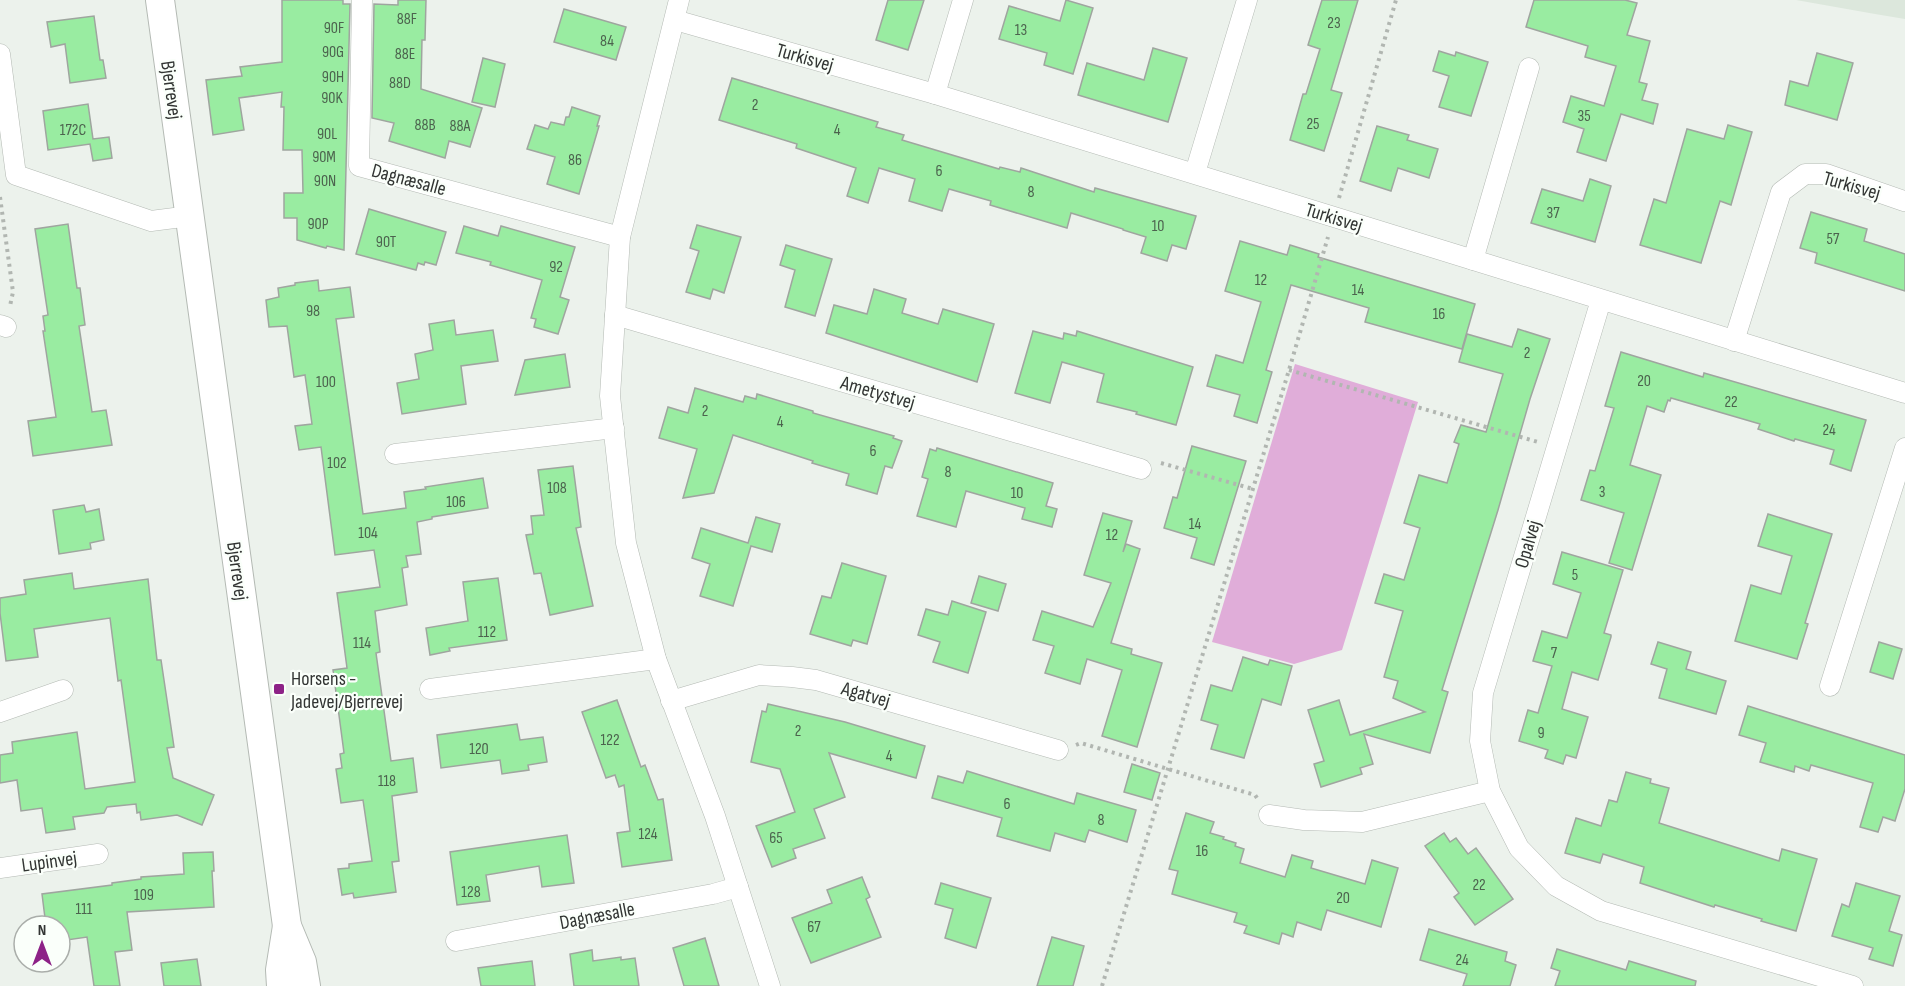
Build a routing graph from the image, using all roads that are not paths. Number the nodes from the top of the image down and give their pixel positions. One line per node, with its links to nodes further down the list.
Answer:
1 (160, 0): 12 (street, Bjerrevej)
2 (362, 0): 13 (street, Dagnæsalle)
3 (679, 0): 6 (street)
4 (963, 0): 9 (street)
5 (1247, 0): 10 (street)
6 (675, 20): 9 (street, Turkisvej); 13 (street)
7 (0, 54): 12 (street)
8 (1529, 68): 14 (street)
9 (935, 94): 10 (street, Turkisvej)
10 (1195, 173): 14 (street, Turkisvej)
11 (1904, 201): 17 (street, Turkisvej)
12 (189, 216): 35 (street, Bjerrevej)
13 (620, 237): 16 (street)
14 (1473, 260): 15 (street, Turkisvej)
15 (1601, 300): 17 (street, Turkisvej); 30 (street, Opalvej)
16 (615, 315): 19 (street); 22 (street, Ametystvej)
17 (1734, 341): 18 (street, Turkisvej)
18 (1905, 393)
19 (614, 428): 21 (street); 23 (street)
20 (1905, 448): 24 (street)
21 (394, 454)
22 (1141, 469)
23 (656, 659): 25 (street); 27 (street)
24 (1830, 686)
25 (430, 689)
26 (63, 690): 28 (street)
27 (671, 701): 29 (street, Agatvej); 34 (street)
28 (0, 711)
29 (1058, 750)
30 (1490, 791): 31 (street); 40 (street, Opalvej)
31 (1269, 815)
32 (98, 854): 33 (street, Lupinvej)
33 (0, 868)
34 (738, 887): 36 (street, Dagnæsalle); 39 (street)
35 (286, 926): 37 (street, Bjerrevej); 38 (street, Bjerrevej)
36 (456, 941)
37 (281, 986)
38 (306, 986)
39 (770, 986)
40 (1853, 986)

